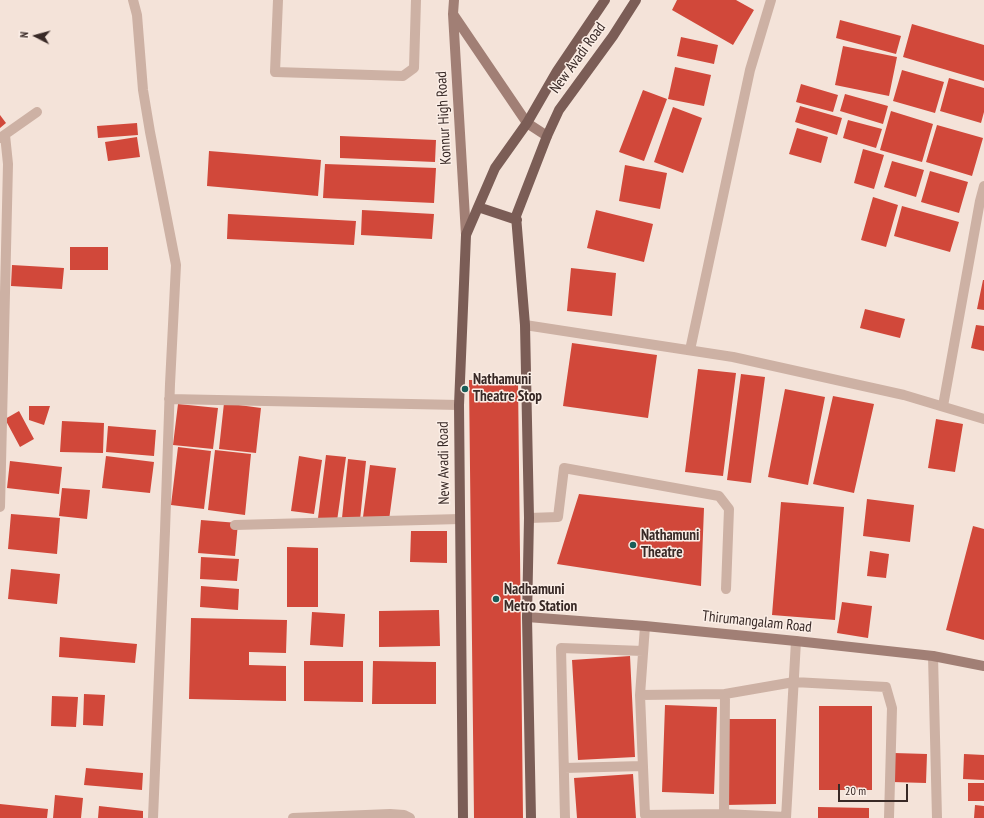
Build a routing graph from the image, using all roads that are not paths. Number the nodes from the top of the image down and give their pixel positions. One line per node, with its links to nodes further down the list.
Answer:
1 (132, 0): 19 (street)
2 (278, 0): 3 (street)
3 (416, 0)
4 (454, 0): 8 (street, Konnur High Road)
5 (605, 0): 10 (main road, New Avadi Road)
6 (636, 0): 11 (main road, New Avadi Road)
7 (771, 0): 18 (street)
8 (453, 14): 10 (street); 16 (street, Konnur High Road)
9 (37, 112): 12 (street)
10 (527, 123): 11 (street); 14 (main road, New Avadi Road)
11 (547, 136): 15 (main road, New Avadi Road)
12 (2, 137): 23 (street)
13 (984, 186): 21 (street)
14 (478, 207): 15 (main road); 16 (main road, New Avadi Road)
15 (517, 220): 17 (main road, New Avadi Road)
16 (466, 235): 20 (main road, New Avadi Road)
17 (525, 325): 18 (street); 25 (main road, New Avadi Road)
18 (690, 350): 21 (street)
19 (169, 399): 20 (street); 43 (street)
20 (459, 405): 26 (main road, New Avadi Road)
21 (943, 406): 22 (street)
22 (984, 419)
23 (0, 423): 24 (street)
24 (0, 507)
25 (529, 518): 28 (street); 29 (main road, New Avadi Road)
26 (460, 519): 27 (street); 46 (main road, New Avadi Road)
27 (235, 525)
28 (726, 589)
29 (526, 617): 30 (street, Thirumangalam Road); 47 (main road, New Avadi Road)
30 (645, 626): 31 (street, Thirumangalam Road); 32 (street)
31 (796, 641): 33 (street, Thirumangalam Road); 35 (street)
32 (643, 651): 36 (street); 39 (street)
33 (933, 656): 34 (street, Thirumangalam Road); 50 (street)
34 (984, 666)
35 (794, 682): 37 (street); 42 (street); 49 (street)
36 (640, 694): 37 (street); 38 (street)
37 (725, 694): 40 (street)
38 (643, 766): 39 (street); 41 (street)
39 (564, 768): 48 (street)
40 (724, 814): 41 (street); 42 (street)
41 (645, 817)
42 (786, 817)
43 (153, 818)
44 (293, 818): 45 (street)
45 (410, 818)
46 (464, 818)
47 (530, 818)
48 (565, 818)
49 (889, 818)
50 (937, 818)

